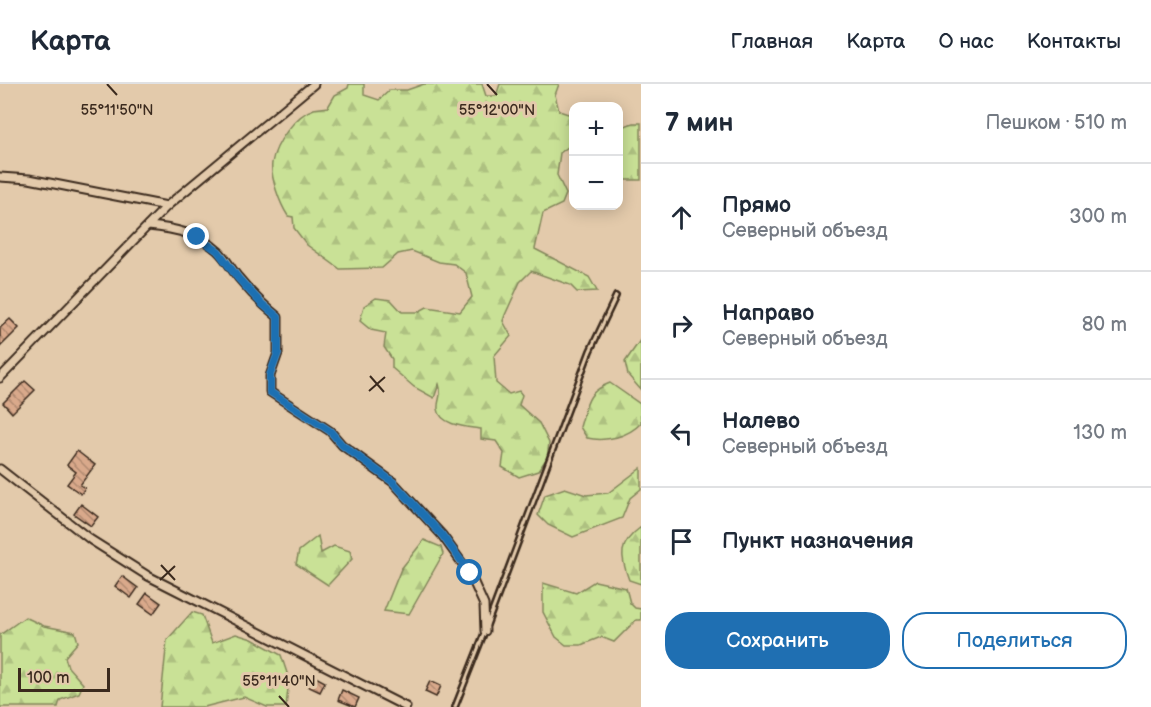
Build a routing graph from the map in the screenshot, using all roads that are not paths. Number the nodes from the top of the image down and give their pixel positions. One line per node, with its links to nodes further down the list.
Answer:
1 (314, 84): 3 (street)
2 (0, 177): 3 (street)
3 (167, 206): 4 (street)
4 (148, 226): 6 (street); 8 (street)
5 (616, 296): 8 (lane)
6 (1, 375)
7 (0, 469): 9 (street)
8 (485, 631): 10 (lane)
9 (406, 707)
10 (454, 707)

